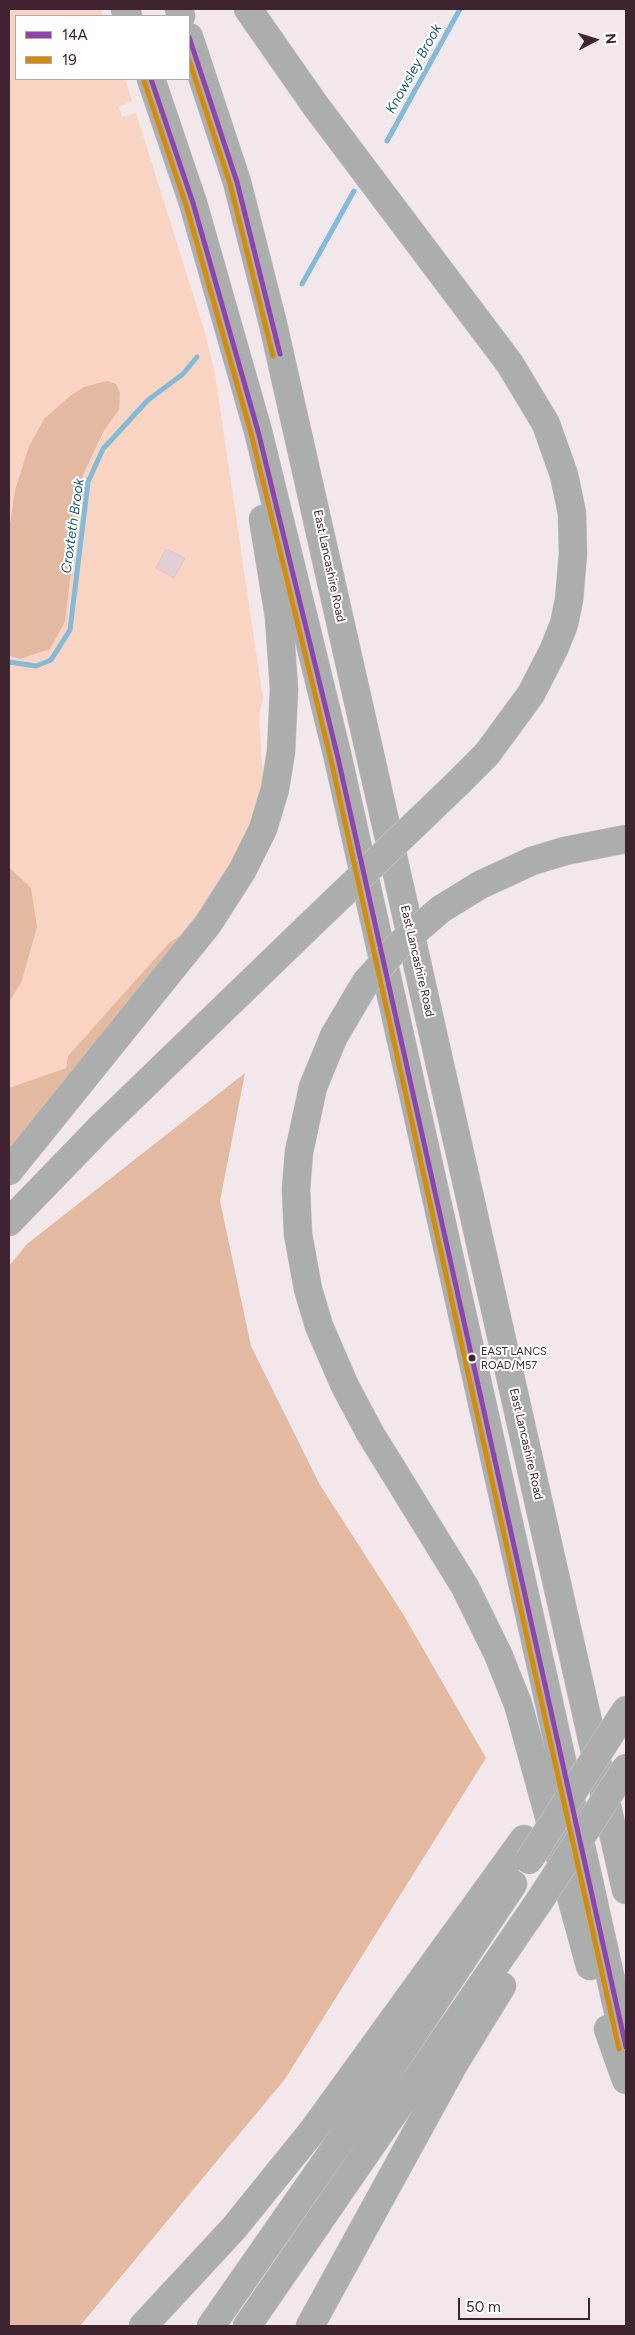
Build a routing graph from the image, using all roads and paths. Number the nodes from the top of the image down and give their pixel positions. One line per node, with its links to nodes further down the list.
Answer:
1 (248, 9): 7 (highway, bridge)
2 (190, 40): 11 (highway, East Lancashire Road)
3 (150, 80): 4 (highway)
4 (232, 338): 6 (highway); 13 (highway)
5 (626, 839): 14 (highway, bridge)
6 (9, 1171)
7 (9, 1222)
8 (626, 1708): 10 (highway, bridge)
9 (626, 1768): 12 (highway, bridge)
10 (526, 1850): 15 (highway); 16 (highway)
11 (626, 1890)
12 (540, 1912): 17 (highway); 18 (highway)
13 (626, 2047)
14 (626, 2080)
15 (143, 2326)
16 (211, 2326)
17 (247, 2326)
18 (310, 2326)

